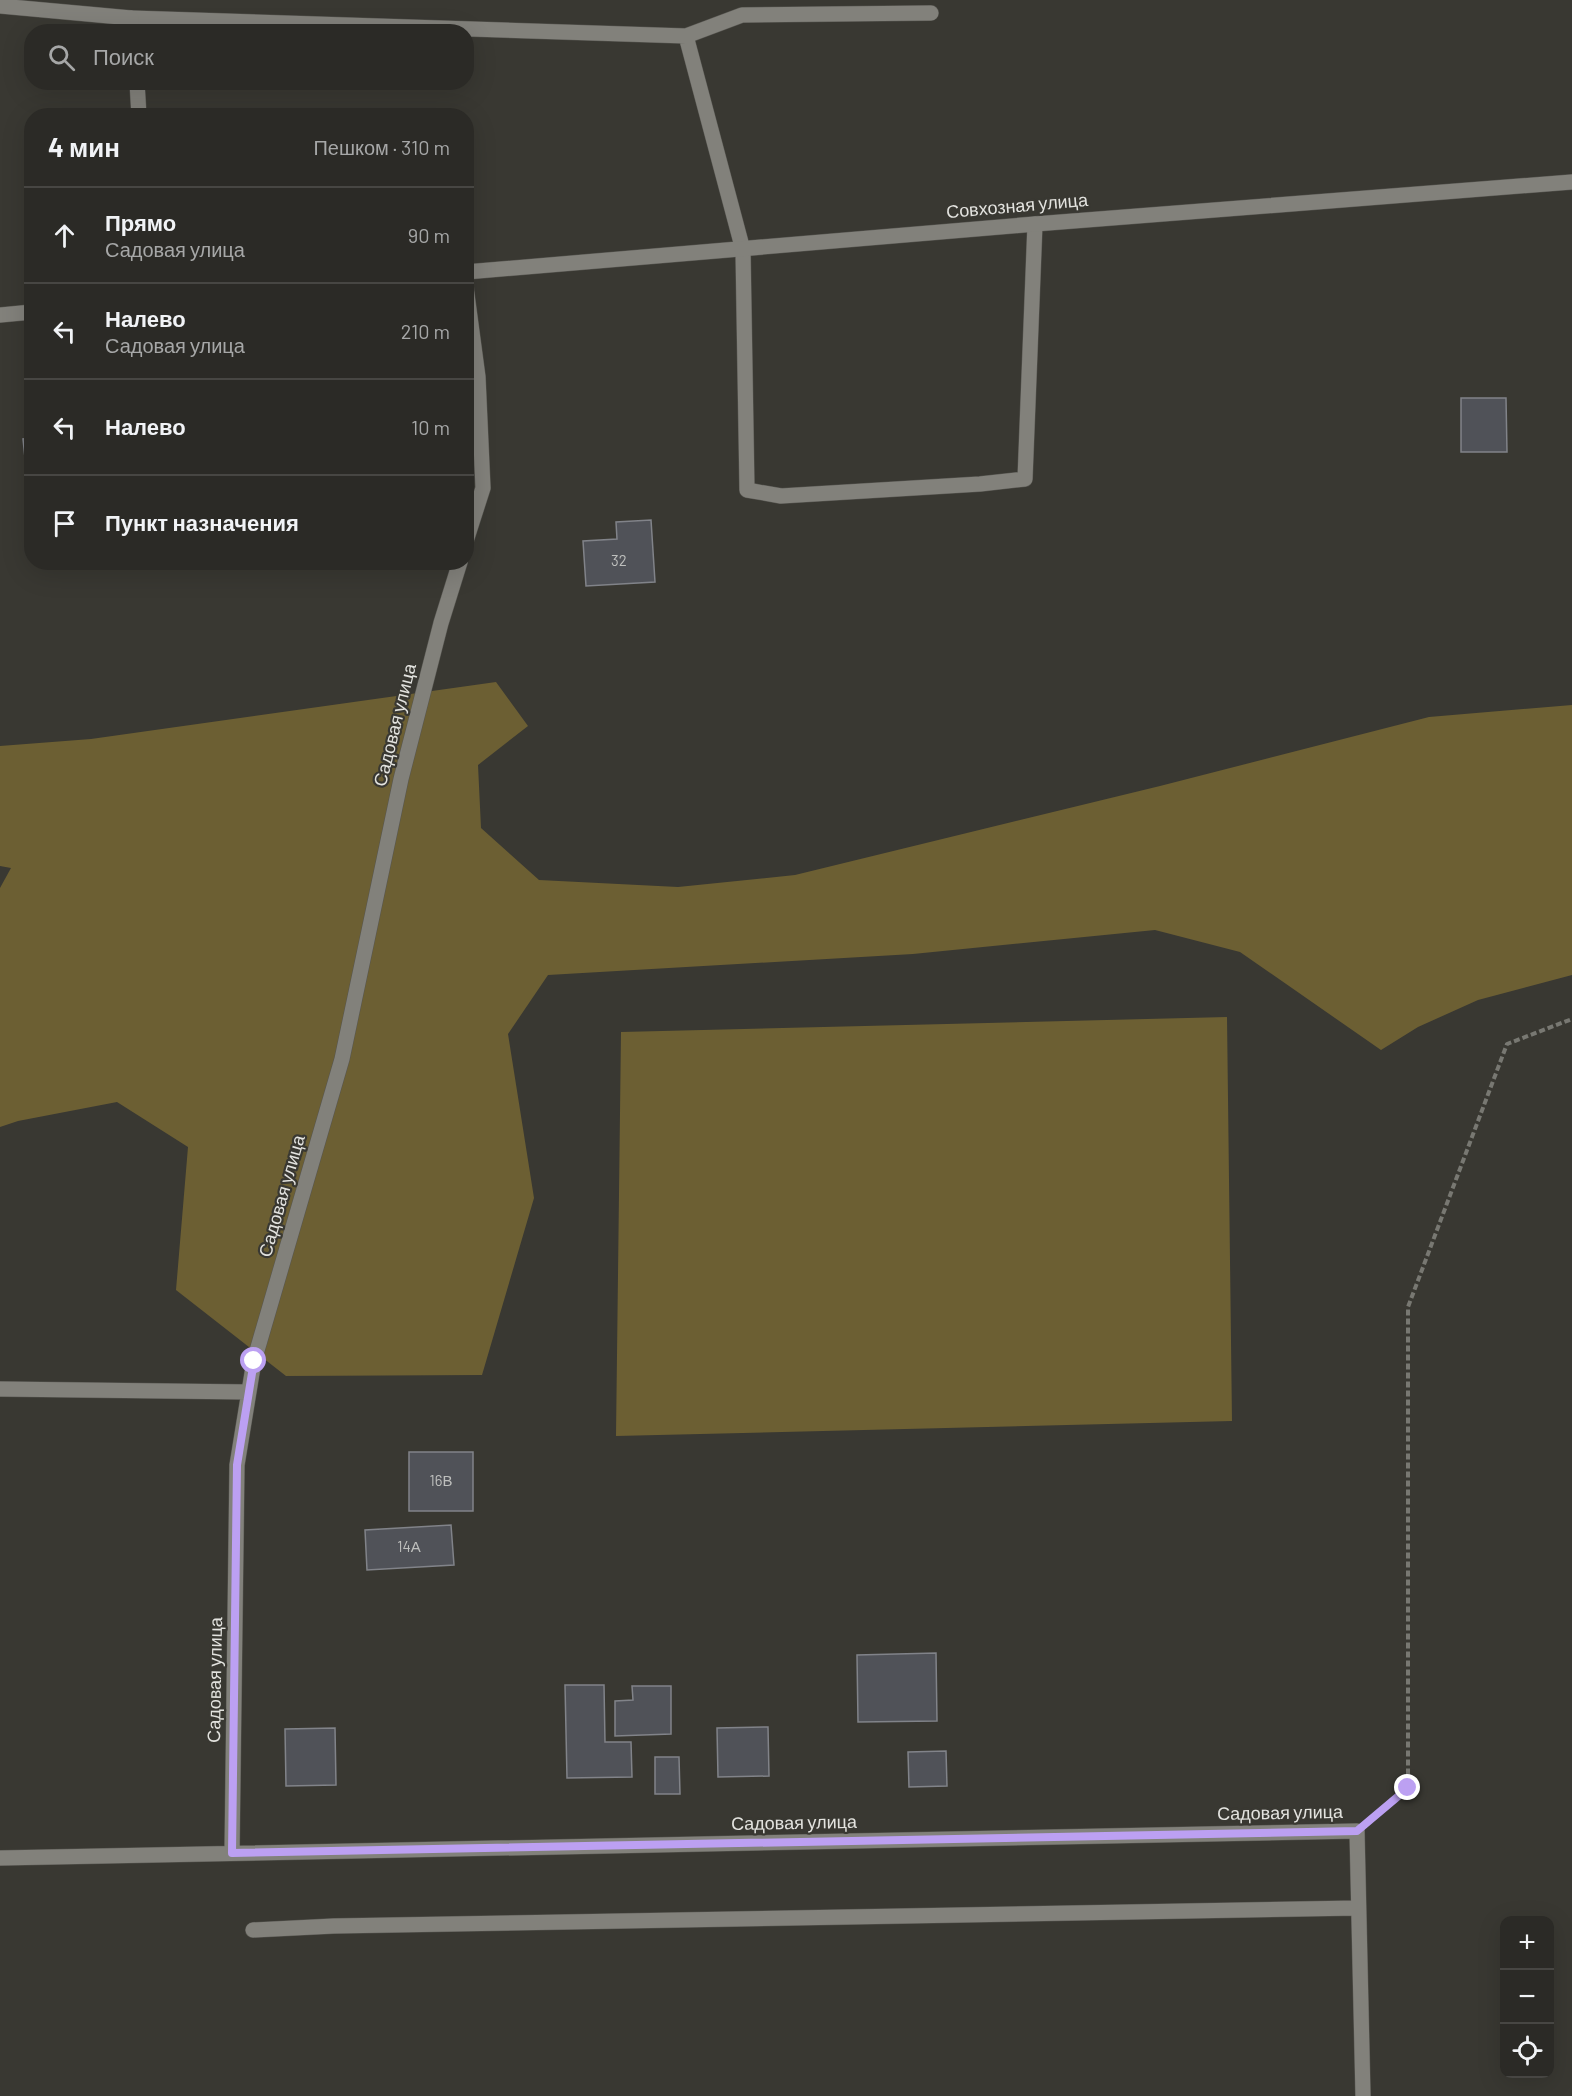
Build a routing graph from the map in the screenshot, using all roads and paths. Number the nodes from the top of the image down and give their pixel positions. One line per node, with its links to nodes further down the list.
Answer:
1 (0, 6): 3 (street)
2 (931, 13): 5 (street)
3 (125, 24)
4 (474, 32): 5 (street)
5 (686, 36): 10 (street)
6 (138, 90): 7 (street)
7 (139, 108)
8 (1572, 182): 9 (street, Совхозная улица)
9 (1035, 224): 10 (street, Совхозная улица); 10 (street)
10 (743, 250): 11 (street, Совхозная улица)
11 (474, 271)
12 (24, 313): 13 (street)
13 (0, 315)
14 (474, 348): 15 (street)
15 (474, 516)
16 (458, 570): 19 (street, Садовая улица)
17 (1572, 1019): 20 (path)
18 (0, 1389): 19 (street)
19 (249, 1392): 21 (street, Садовая улица)
20 (1357, 1831): 21 (street, Садовая улица); 23 (street)
21 (232, 1853): 22 (street, Садовая улица)
22 (0, 1858)
23 (1358, 1908): 24 (street); 25 (street)
24 (253, 1930)
25 (1363, 2096)

